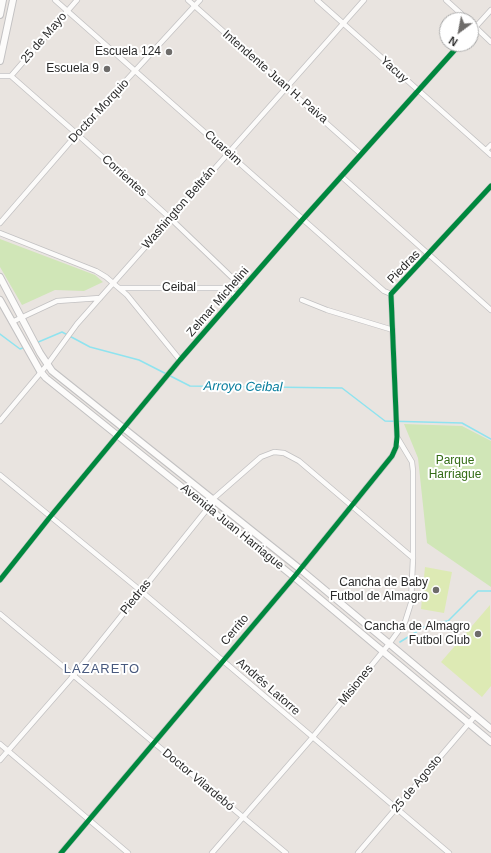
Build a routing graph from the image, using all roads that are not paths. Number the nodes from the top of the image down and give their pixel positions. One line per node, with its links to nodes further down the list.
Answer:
1 (3, 0): 14 (street)
2 (13, 0): 20 (street)
3 (55, 0): 12 (street, Cuareim)
4 (77, 0): 12 (street, 25 de Mayo)
5 (188, 0): 10 (street, Intendente Juan H. Paiva)
6 (200, 0): 10 (street, Doctor Morquio)
7 (316, 0): 15 (street, Yacuy)
8 (364, 0): 15 (street, Washington Beltrán)
9 (446, 0): 13 (street)
10 (195, 6): 21 (street, Doctor Morquio); 24 (street, Intendente Juan H. Paiva)
11 (491, 10): 16 (street)
12 (68, 11): 21 (street, Cuareim); 23 (street, 25 de Mayo)
13 (459, 12)
14 (0, 15)
15 (343, 23): 24 (street, Washington Beltrán); 25 (street, Yacuy)
16 (479, 23)
17 (479, 31): 18 (street)
18 (491, 42)
19 (453, 52): 25 (street, Zelmar Michelini)
20 (0, 61)
21 (136, 71): 26 (street, Doctor Morquio); 29 (street, Cuareim)
22 (0, 76): 23 (street)
23 (11, 76): 26 (street, Corrientes)
24 (287, 87): 29 (street, Washington Beltrán); 30 (street, Intendente Juan H. Paiva)
25 (418, 91): 28 (street, Yacuy); 30 (street, Zelmar Michelini)
26 (77, 134): 34 (street, Corrientes); 36 (street, Doctor Morquio)
27 (491, 145): 28 (street)
28 (486, 150): 31 (street, Yacuy)
29 (227, 153): 34 (street, Washington Beltrán); 35 (street, Cuareim)
30 (361, 154): 32 (street, Zelmar Michelini)
31 (491, 155)
32 (341, 176): 35 (street, Zelmar Michelini); 38 (street)
33 (491, 186): 38 (street, Piedras)
34 (170, 218): 40 (street, Washington Beltrán); 42 (street, Corrientes)
35 (303, 219): 42 (street, Zelmar Michelini); 43 (street, Cuareim)
36 (0, 223)
37 (0, 233): 40 (street)
38 (430, 254): 43 (street, Piedras); 48 (street)
39 (0, 277): 49 (street, Avenida Juan Harriague)
40 (113, 283): 41 (street); 45 (street, Washington Beltrán)
41 (120, 288): 44 (street, Ceibal); 52 (street)
42 (243, 288): 44 (street, Zelmar Michelini)
43 (392, 294): 51 (street, Piedras)
44 (236, 296): 52 (street, Zelmar Michelini)
45 (100, 298): 49 (street); 53 (street, Washington Beltrán)
46 (0, 300): 50 (street, Avenida Juan Harriague)
47 (302, 300): 51 (street)
48 (491, 310)
49 (22, 318): 50 (street); 53 (street, Avenida Juan Harriague)
50 (12, 322): 54 (street, Avenida Juan Harriague)
51 (392, 330): 55 (street, Piedras)
52 (180, 360): 57 (street, Zelmar Michelini)
53 (47, 365): 54 (street, Washington Beltrán); 57 (street, Avenida Juan Harriague)
54 (40, 371): 56 (street, Washington Beltrán); 58 (street, Avenida Juan Harriague)
55 (395, 409): 59 (street, Cerrito)
56 (0, 421)
57 (123, 428): 58 (street, Zelmar Michelini); 61 (street, Avenida Juan Harriague)
58 (117, 435): 63 (street, Avenida Juan Harriague); 64 (street, Zelmar Michelini)
59 (397, 437): 62 (street, Cerrito); 65 (street, Misiones)
60 (0, 475): 64 (street, Andrés Latorre)
61 (213, 498): 62 (street, Piedras); 63 (street, Piedras); 66 (street, Avenida Juan Harriague)
62 (352, 506): 65 (street); 66 (street, Cerrito)
63 (208, 508): 67 (street, Avenida Juan Harriague); 69 (street, Piedras)
64 (50, 517): 68 (street, Zelmar Michelini); 69 (street, Andrés Latorre)
65 (413, 558): 71 (street, Misiones)
66 (300, 569): 67 (street, Cerrito); 71 (street, Avenida Juan Harriague)
67 (294, 577): 72 (street, Avenida Juan Harriague); 73 (street, Cerrito)
68 (0, 580)
69 (141, 591): 73 (street, Andrés Latorre); 74 (street, Piedras)
70 (0, 614): 74 (street, Doctor Vilardebó)
71 (390, 644): 72 (street, Misiones); 75 (street, Avenida Juan Harriague)
72 (383, 652): 76 (street, Avenida Juan Harriague); 78 (street, Misiones)
73 (222, 661): 78 (street, Andrés Latorre); 80 (street, Cerrito)
74 (74, 675): 80 (street, Doctor Vilardebó); 82 (street, Piedras)
75 (475, 716): 76 (street, 25 de Agosto); 77 (street, Avenida Juan Harriague)
76 (469, 723): 79 (street, Avenida Juan Harriague); 84 (street, 25 de Agosto)
77 (491, 729)
78 (312, 738): 84 (street, Andrés Latorre); 85 (street, Misiones)
79 (491, 742)
80 (154, 743): 85 (street, Doctor Vilardebó); 86 (street, Cerrito)
81 (0, 744): 82 (street)
82 (8, 751): 83 (street, Piedras); 86 (street)
83 (0, 760)
84 (396, 809): 91 (street, 25 de Agosto); 92 (street, Andrés Latorre)
85 (242, 817): 89 (street, Misiones); 90 (street, Doctor Vilardebó)
86 (88, 820): 87 (street, Cerrito); 88 (street)
87 (62, 853)
88 (128, 853)
89 (212, 853)
90 (286, 853)
91 (358, 853)
92 (449, 853)

